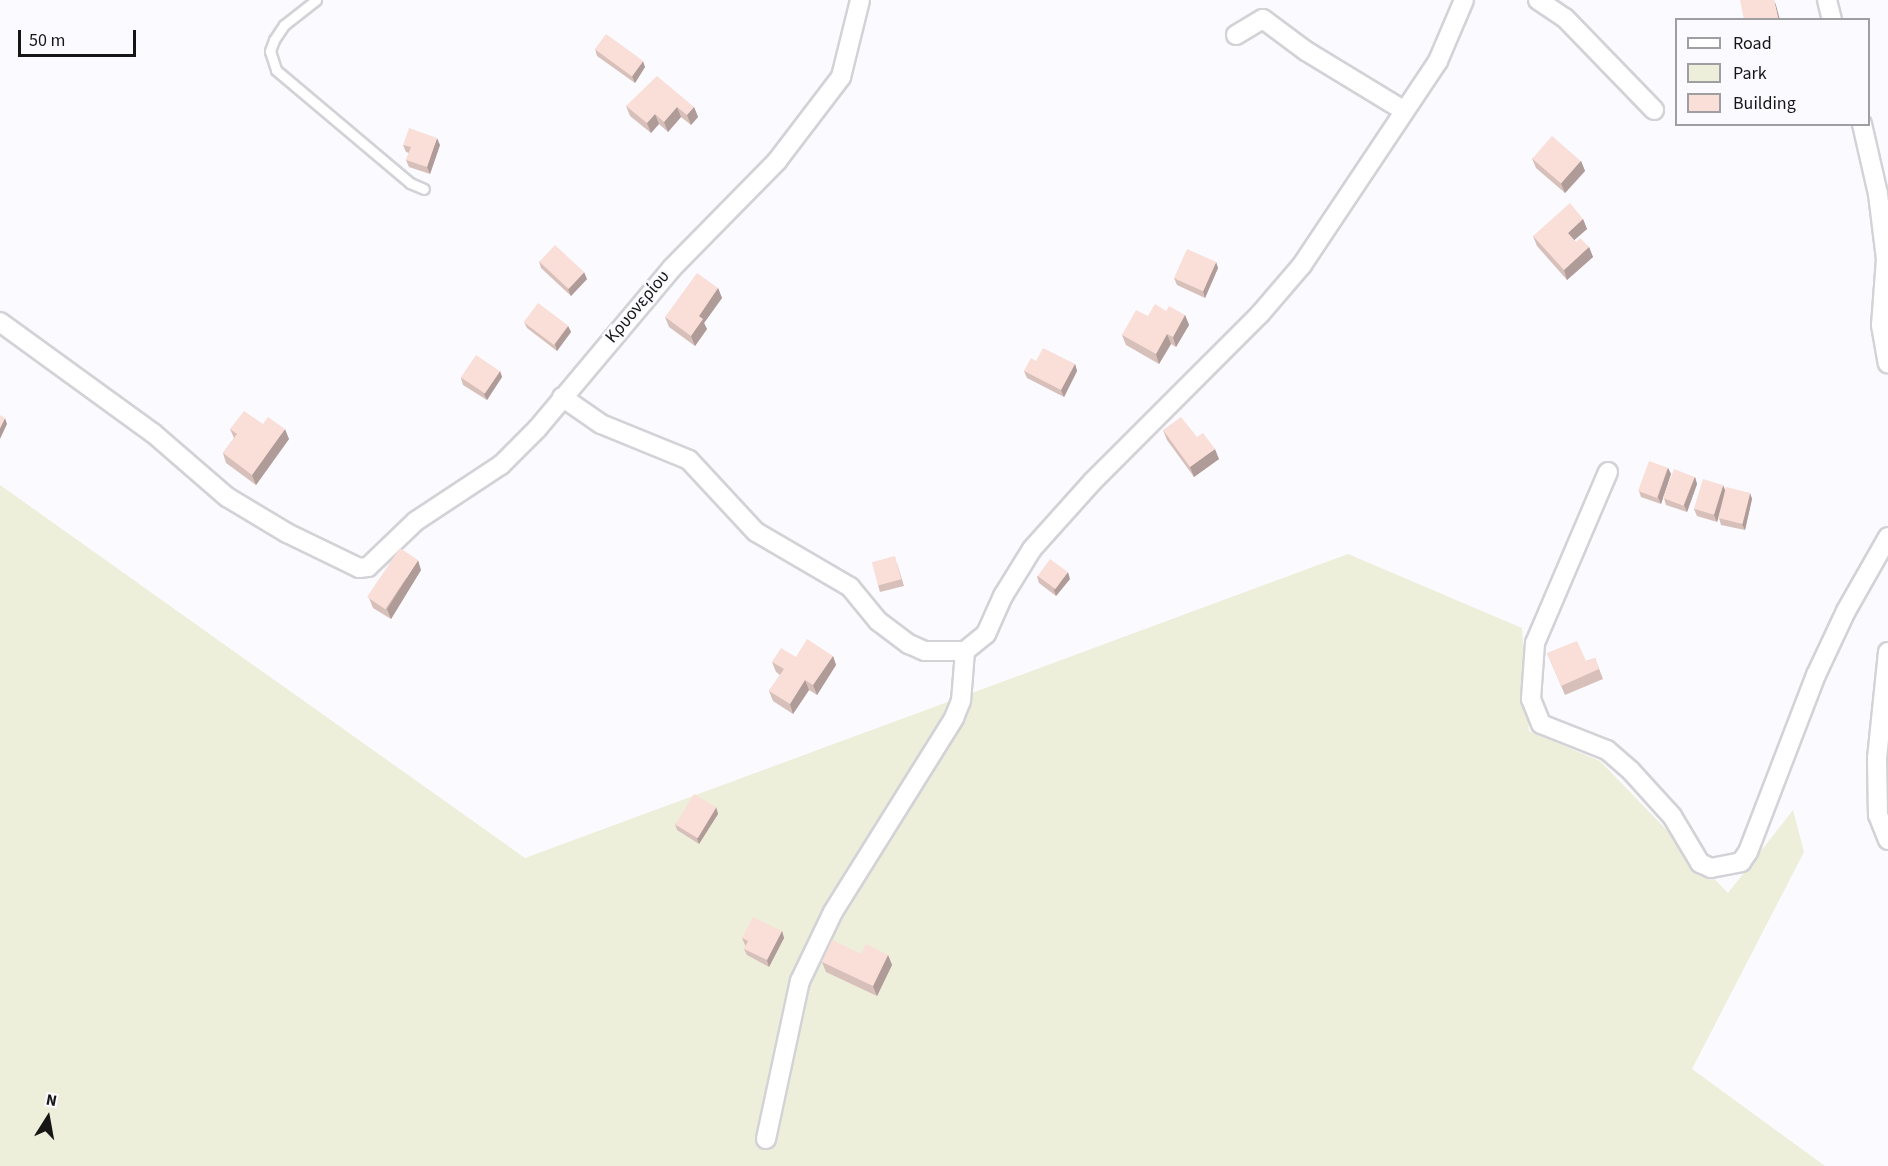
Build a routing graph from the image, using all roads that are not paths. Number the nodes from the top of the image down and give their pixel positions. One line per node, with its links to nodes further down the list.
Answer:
1 (316, 0): 11 (lane)
2 (860, 0): 15 (street, Κρυονερίου)
3 (1464, 0): 8 (street)
4 (1538, 0): 9 (street)
5 (1827, 0): 6 (street)
6 (1832, 18)
7 (1236, 35): 8 (street)
8 (1403, 110): 18 (street)
9 (1654, 111)
10 (1862, 126): 12 (street)
11 (424, 189)
12 (1887, 259): 14 (street)
13 (0, 322): 15 (street, Κρυονερίου)
14 (1888, 363)
15 (562, 397): 18 (street)
16 (1608, 472): 17 (street)
17 (1888, 537)
18 (965, 651): 21 (street)
19 (1888, 652): 20 (street)
20 (1888, 840)
21 (766, 1139)

